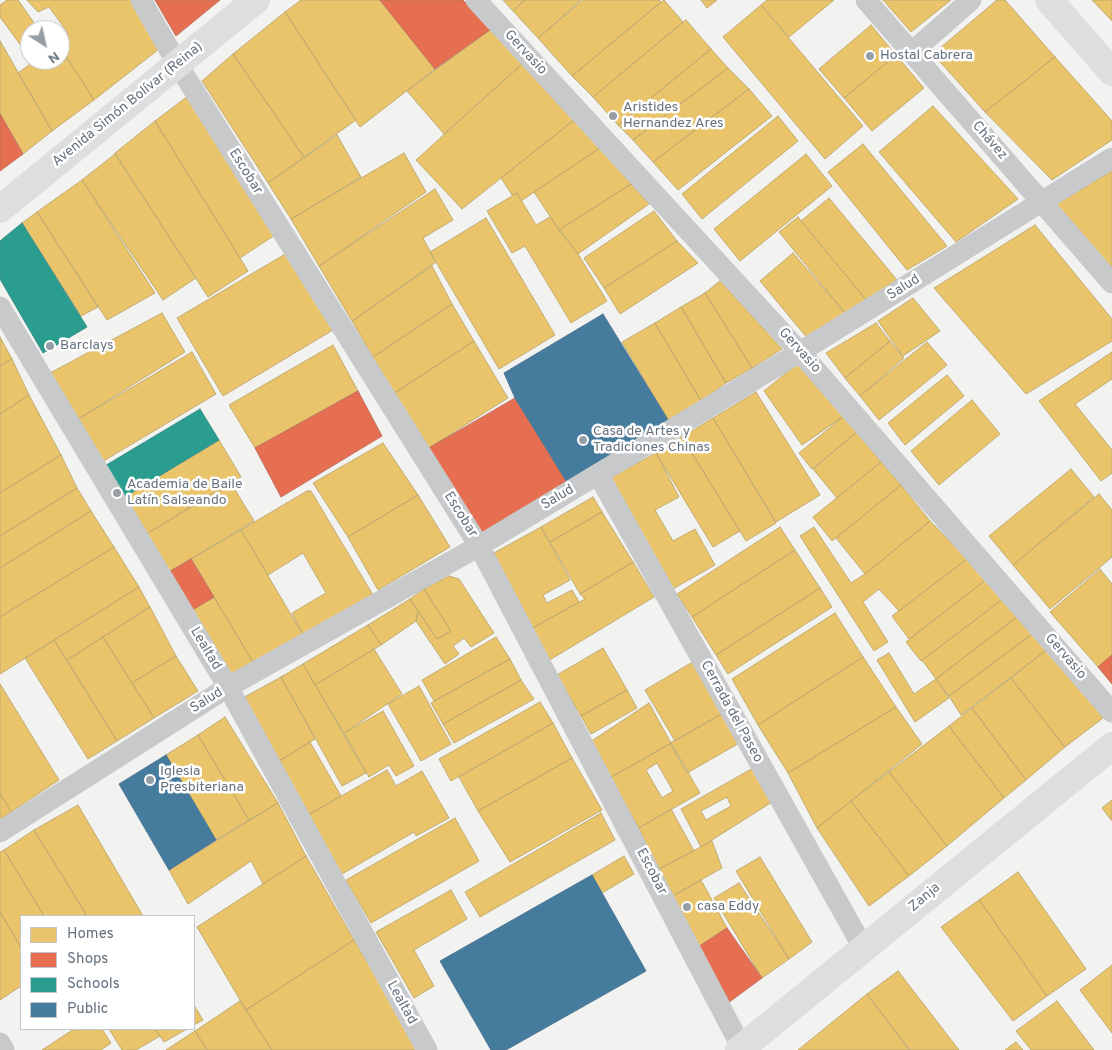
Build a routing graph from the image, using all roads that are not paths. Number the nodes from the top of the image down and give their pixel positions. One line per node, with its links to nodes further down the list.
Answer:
1 (141, 0): 8 (street, Escobar)
2 (256, 0): 8 (main road, Avenida Simón Bolívar (Reina))
3 (476, 0): 15 (street, Gervasio)
4 (866, 0): 7 (street, Chávez)
5 (971, 0): 7 (street)
6 (1049, 0): 9 (main road)
7 (912, 52): 11 (street, Chávez)
8 (178, 65): 12 (main road, Avenida Simón Bolívar (Reina)); 17 (street, Escobar)
9 (1112, 72)
10 (1112, 158): 11 (street, Salud)
11 (1042, 202): 13 (street, Chávez); 15 (street, Salud)
12 (0, 209)
13 (1112, 283)
14 (0, 307): 18 (street, Lealtad)
15 (800, 352): 16 (street, Salud); 19 (street, Gervasio)
16 (598, 474): 17 (street, Salud); 22 (street, Cerrada del Paseo)
17 (479, 546): 18 (street, Salud); 24 (street, Escobar)
18 (228, 687): 21 (street, Salud); 26 (street, Lealtad)
19 (1112, 712)
20 (1112, 746): 22 (main road, Zanja)
21 (0, 832)
22 (864, 949): 24 (main road, Zanja)
23 (0, 1043): 25 (street)
24 (736, 1049)
25 (4, 1050)
26 (427, 1050)

